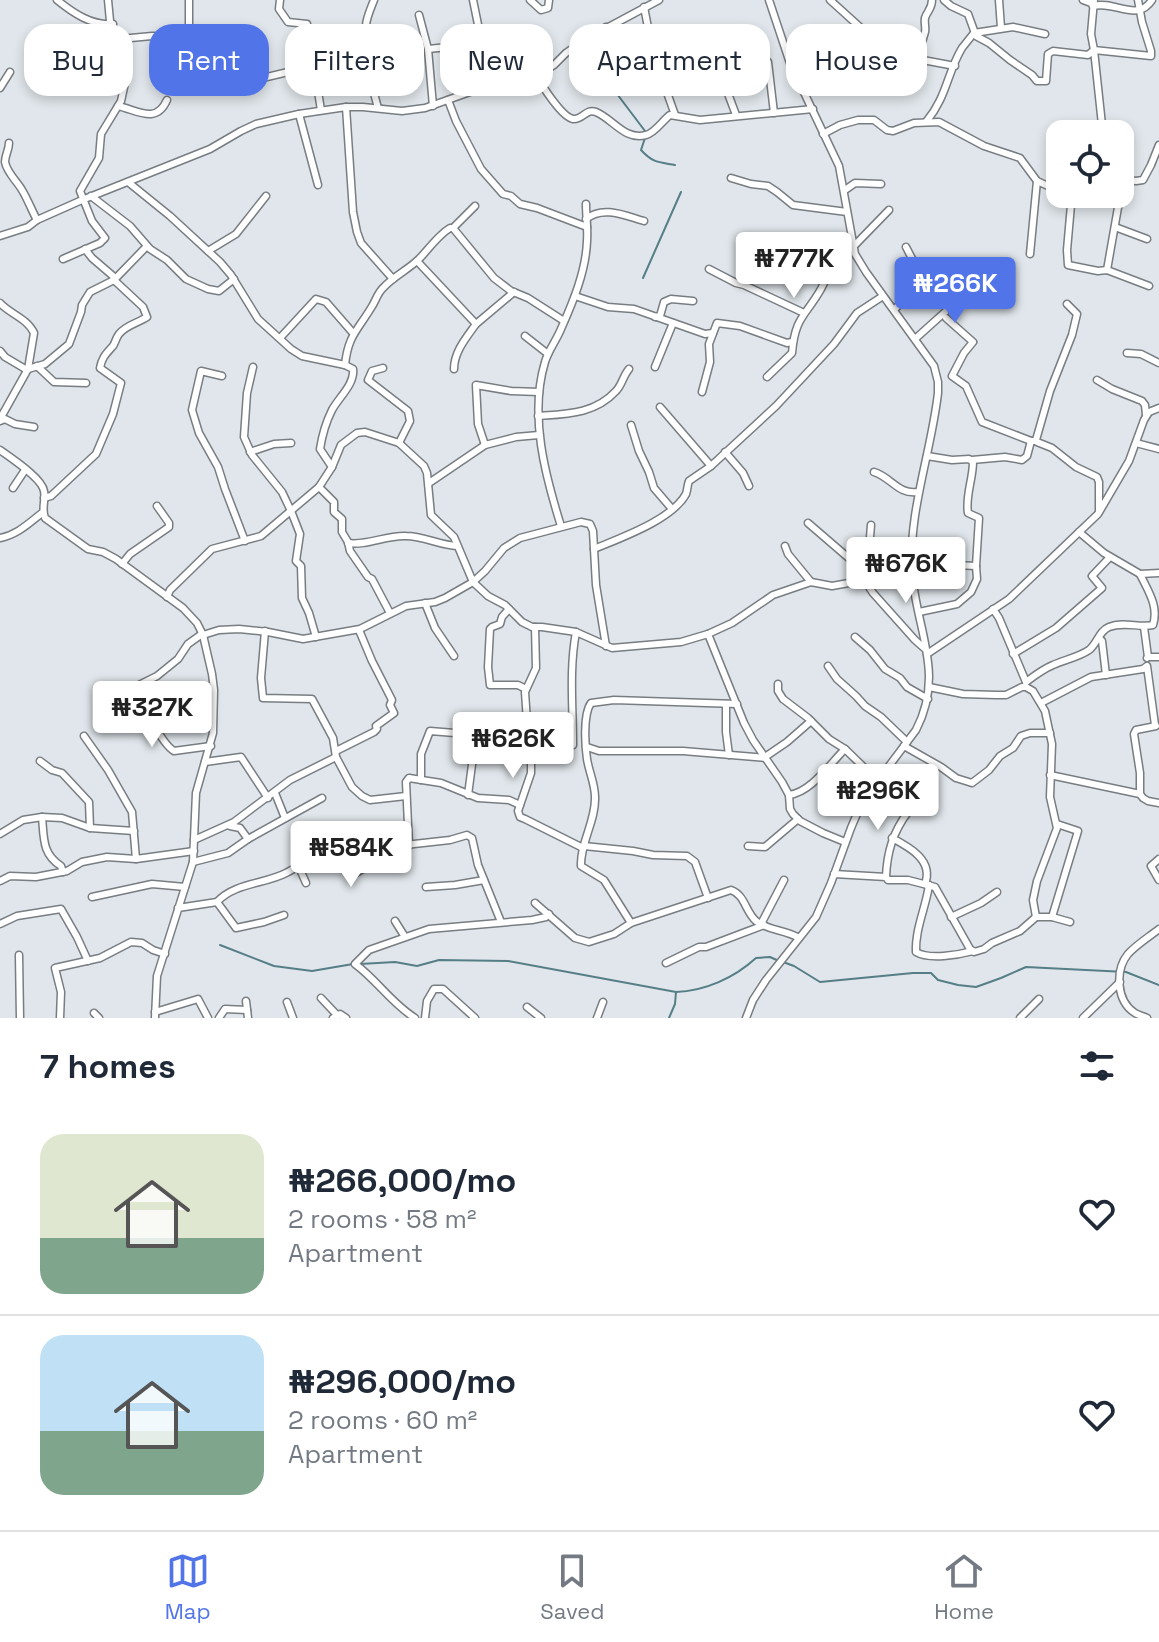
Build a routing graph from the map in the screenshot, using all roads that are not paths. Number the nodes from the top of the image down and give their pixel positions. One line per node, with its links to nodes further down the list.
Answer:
1 (57, 0): 22 (street)
2 (108, 0): 23 (street)
3 (189, 0): 24 (street)
4 (280, 0): 25 (street)
5 (374, 0): 26 (street)
6 (473, 0): 27 (street)
7 (530, 0): 8 (street)
8 (549, 0)
9 (659, 0): 19 (street)
10 (769, 0): 56 (street)
11 (830, 0): 29 (street)
12 (932, 0): 30 (street)
13 (944, 0): 32 (street)
14 (999, 0): 31 (street)
15 (1083, 0): 18 (street)
16 (1138, 0): 20 (street)
17 (1152, 0): 20 (street)
18 (1094, 3): 20 (street); 36 (street)
19 (644, 7): 28 (street); 60 (street)
20 (1140, 11): 36 (street)
21 (419, 15): 35 (street)
22 (98, 24)
23 (113, 24)
24 (189, 24)
25 (307, 24)
26 (366, 24)
27 (478, 24)
28 (612, 24)
29 (857, 24)
30 (925, 24)
31 (1001, 28): 32 (street); 33 (street)
32 (974, 33): 36 (street); 40 (street)
33 (1045, 34)
34 (440, 48): 35 (street)
35 (428, 49): 53 (street)
36 (1094, 50): 62 (street)
37 (569, 52): 39 (street)
38 (927, 61): 40 (street)
39 (553, 66)
40 (955, 66): 63 (street)
41 (10, 72): 43 (street)
42 (770, 79): 58 (street)
43 (0, 88)
44 (122, 96): 52 (street)
45 (318, 96): 57 (street)
46 (375, 96): 55 (street)
47 (459, 96): 51 (street)
48 (550, 96): 60 (street)
49 (730, 96): 61 (street)
50 (167, 100): 52 (street)
51 (448, 100): 53 (street); 86 (street)
52 (118, 106): 77 (street)
53 (433, 106): 55 (street)
54 (346, 107): 55 (street); 57 (street); 103 (street)
55 (378, 108)
56 (813, 109): 58 (street); 64 (street)
57 (321, 110): 59 (street)
58 (774, 113): 61 (street)
59 (299, 114): 70 (street); 72 (street)
60 (675, 115): 61 (street)
61 (736, 115)
62 (1102, 120)
63 (926, 122): 64 (street); 68 (street)
64 (823, 134): 74 (street)
65 (9, 143): 84 (street)
66 (1159, 145): 69 (street)
67 (731, 178): 83 (street)
68 (1037, 181): 73 (street); 96 (street)
69 (1134, 181)
70 (128, 182): 75 (street); 95 (street)
71 (881, 184): 74 (street)
72 (318, 185)
73 (1046, 185)
74 (845, 190): 83 (street)
75 (91, 196): 77 (street); 92 (street)
76 (266, 196): 95 (street)
77 (82, 200): 84 (street); 94 (street)
78 (586, 204): 86 (street)
79 (475, 206): 88 (street)
80 (1071, 208): 101 (street)
81 (1117, 208): 87 (street)
82 (889, 210): 91 (street)
83 (847, 212): 91 (street)
84 (37, 220): 89 (street)
85 (644, 221): 86 (street)
86 (587, 223): 108 (street)
87 (1115, 227): 90 (street); 101 (street)
88 (453, 228): 99 (street); 107 (street)
89 (0, 236)
90 (1147, 239)
91 (850, 245): 97 (street); 109 (street); 114 (street)
92 (147, 246): 102 (street); 104 (street)
93 (906, 247): 113 (street)
94 (85, 249): 98 (street); 104 (street)
95 (208, 251): 102 (street)
96 (1030, 254)
97 (773, 256)
98 (63, 259)
99 (417, 261): 103 (street); 119 (street)
100 (709, 269): 114 (street)
101 (1107, 270): 105 (street)
102 (234, 279): 123 (street)
103 (393, 279): 120 (street)
104 (114, 280): 132 (street); 172 (street)
105 (1149, 286)
106 (980, 291): 124 (street)
107 (514, 292): 117 (street); 119 (street)
108 (575, 296): 115 (street); 117 (street)
109 (883, 296): 113 (street); 160 (street)
110 (693, 301): 115 (street)
111 (0, 303): 131 (street)
112 (1067, 304): 152 (street)
113 (894, 310): 124 (street)
114 (804, 313): 125 (street)
115 (655, 317): 118 (street)
116 (946, 318): 152 (street)
117 (564, 321): 128 (street)
118 (673, 323): 121 (street); 134 (street)
119 (476, 324): 136 (street)
120 (353, 333): 123 (street); 130 (street)
121 (713, 333): 125 (street); 143 (street)
122 (525, 336): 128 (street)
123 (280, 338): 130 (street)
124 (915, 339): 161 (street)
125 (792, 342): 139 (street)
126 (0, 351): 131 (street)
127 (1127, 353): 129 (street)
128 (548, 354): 142 (street)
129 (1159, 363)
130 (345, 365): 164 (street)
131 (29, 367): 132 (street); 148 (street)
132 (38, 367): 141 (street)
133 (253, 367): 159 (street)
134 (655, 367)
135 (383, 368): 154 (street)
136 (454, 369)
137 (629, 369): 147 (street)
138 (222, 376): 183 (street)
139 (767, 377)
140 (1097, 380): 146 (street)
141 (86, 383)
142 (539, 392): 147 (street); 156 (street)
143 (702, 392)
144 (660, 407): 163 (street)
145 (1159, 408): 146 (street)
146 (1146, 415): 155 (street)
147 (538, 416): 151 (street)
148 (0, 420): 150 (street)
149 (631, 425): 174 (street)
150 (34, 427)
151 (539, 435): 156 (street); 180 (street)
152 (1033, 441): 162 (street); 177 (street)
153 (291, 443): 159 (street)
154 (399, 443): 164 (street); 167 (street)
155 (1136, 443): 157 (street); 177 (street)
156 (485, 445): 167 (street)
157 (1159, 449)
158 (0, 450): 165 (street)
159 (250, 452): 175 (street)
160 (725, 452): 163 (street); 168 (street)
161 (927, 456): 162 (street); 171 (street)
162 (972, 460): 191 (street)
163 (711, 466): 174 (street)
164 (332, 467): 169 (street)
165 (25, 470): 170 (street); 172 (street)
166 (874, 472): 171 (street)
167 (429, 483): 185 (street)
168 (749, 486)
169 (319, 487): 175 (street); 184 (street)
170 (13, 488)
171 (918, 492): 189 (street)
172 (44, 498): 176 (street)
173 (157, 506): 190 (street)
174 (672, 509): 187 (street)
175 (291, 511): 183 (street); 210 (street)
176 (42, 513): 182 (street); 190 (street)
177 (1098, 514): 181 (street)
178 (808, 523): 194 (street)
179 (871, 525): 194 (street)
180 (561, 526): 187 (street); 195 (street)
181 (1079, 532): 188 (street); 200 (street)
182 (0, 538)
183 (245, 541): 197 (street)
184 (348, 543): 185 (street); 202 (street)
185 (457, 546): 195 (street)
186 (785, 546): 196 (street)
187 (594, 549): 213 (street)
188 (1110, 557): 193 (street); 215 (street)
189 (912, 563): 191 (street); 201 (street)
190 (122, 564): 197 (street)
191 (976, 566): 201 (street)
192 (1159, 573): 193 (street)
193 (1140, 574): 204 (street)
194 (864, 581): 196 (street); 214 (street)
195 (473, 582): 198 (street); 199 (street)
196 (811, 582): 208 (street)
197 (167, 597): 209 (street)
198 (425, 603): 202 (street); 216 (street)
199 (509, 609): 203 (street); 226 (street)
200 (993, 609): 214 (street); 215 (street)
201 (919, 612): 214 (street)
202 (390, 613): 205 (street)
203 (535, 627): 207 (street); 226 (street)
204 (1144, 627): 212 (street); 217 (street)
205 (359, 630): 210 (street); 243 (street)
206 (265, 631): 209 (street); 210 (street); 243 (street)
207 (576, 632): 213 (street); 239 (street)
208 (708, 634): 213 (street); 230 (street)
209 (202, 635): 224 (street); 240 (street)
210 (316, 637)
211 (855, 637): 227 (street)
212 (1099, 638): 221 (street); 223 (street)
213 (606, 646)
214 (926, 652): 225 (street)
215 (1013, 654): 223 (street)
216 (454, 656)
217 (1148, 657): 218 (street); 220 (street)
218 (1159, 657)
219 (828, 666): 238 (street)
220 (1147, 666): 221 (street); 233 (street)
221 (1106, 675): 228 (street)
222 (778, 684): 232 (street)
223 (1027, 685): 225 (street); 228 (street)
224 (138, 686): 231 (street); 240 (street)
225 (929, 687): 227 (street)
226 (526, 689): 237 (street)
227 (928, 699): 238 (street)
228 (1041, 703): 234 (street)
229 (726, 704): 230 (street); 241 (street); 244 (street)
230 (737, 704): 245 (street)
231 (103, 718)
232 (811, 721): 242 (street); 245 (street)
233 (1157, 726): 252 (street)
234 (1050, 733): 238 (street); 248 (street)
235 (471, 734): 237 (street); 249 (street); 254 (street)
236 (84, 736): 266 (street)
237 (529, 744): 259 (street)
238 (905, 744): 250 (street)
239 (573, 745)
240 (211, 746): 247 (street)
241 (587, 747): 244 (street); 274 (street)
242 (845, 749): 250 (street); 255 (street)
243 (336, 754): 253 (street); 256 (street)
244 (729, 755): 245 (street)
245 (766, 757): 255 (street)
246 (40, 761): 265 (street)
247 (205, 762): 253 (street); 270 (street)
248 (1050, 775): 252 (street); 263 (street)
249 (421, 780): 254 (street); 256 (street)
250 (878, 781): 251 (street)
251 (872, 788): 268 (street); 271 (street)
252 (1140, 794): 258 (street)
253 (272, 795): 261 (street); 264 (street)
254 (468, 795): 259 (street)
255 (789, 795): 262 (street)
256 (406, 796): 272 (street)
257 (322, 798): 261 (street)
258 (1159, 803)
259 (520, 805): 274 (street)
260 (42, 817): 265 (street); 267 (street); 280 (street)
261 (285, 818): 269 (street)
262 (798, 819): 271 (street); 273 (street)
263 (1057, 824): 300 (street); 301 (street)
264 (228, 825): 269 (street); 270 (street)
265 (90, 828): 266 (street)
266 (134, 831): 276 (street)
267 (0, 834)
268 (892, 838): 282 (street); 288 (street)
269 (248, 839): 278 (street)
270 (194, 840): 275 (street)
271 (845, 842): 281 (street)
272 (409, 846): 279 (street); 283 (street)
273 (748, 846)
274 (584, 847): 293 (street); 305 (street)
275 (194, 851): 276 (street); 278 (street)
276 (136, 859): 280 (street)
277 (1159, 859): 285 (street)
278 (193, 862): 289 (street)
279 (298, 865): 287 (street); 294 (street)
280 (63, 872): 286 (street)
281 (834, 874): 282 (street); 310 (street)
282 (886, 877): 288 (street)
283 (484, 880): 290 (street); 303 (street)
284 (784, 880): 307 (street)
285 (1159, 880)
286 (0, 881)
287 (306, 883)
288 (927, 884): 299 (street); 311 (street)
289 (185, 887): 292 (street); 296 (street)
290 (426, 887)
291 (997, 892): 299 (street)
292 (92, 897)
293 (708, 898): 305 (street); 307 (street)
294 (217, 902): 296 (street); 298 (street)
295 (535, 903): 297 (street)
296 (178, 908): 312 (street)
297 (549, 914): 303 (street); 305 (street)
298 (284, 915)
299 (951, 917): 311 (street)
300 (1036, 917): 301 (street); 311 (street)
301 (1052, 917): 304 (street)
302 (395, 921): 309 (street)
303 (501, 922): 309 (street)
304 (1070, 922)
305 (631, 923)
306 (0, 924): 314 (street)
307 (763, 925): 310 (street); 315 (street)
308 (1159, 929): 316 (street)
309 (405, 937): 332 (street)
310 (799, 938): 337 (street)
311 (973, 951)
312 (165, 954): 314 (street); 324 (street)
313 (19, 955): 326 (street)
314 (88, 961): 327 (street)
315 (666, 963)
316 (1120, 982): 339 (street); 340 (street)
317 (321, 998): 325 (street)
318 (1039, 999): 338 (street)
319 (246, 1001): 323 (street)
320 (287, 1002): 330 (street)
321 (603, 1002): 336 (street)
322 (527, 1007): 335 (street)
323 (247, 1014): 329 (street)
324 (155, 1015): 328 (street)
325 (335, 1016): 331 (street)
326 (20, 1018)
327 (60, 1018)
328 (208, 1018)
329 (219, 1018)
330 (293, 1018)
331 (346, 1018)
332 (415, 1018)
333 (425, 1018): 334 (street)
334 (475, 1018)
335 (541, 1018)
336 (597, 1018)
337 (746, 1018)
338 (1020, 1018)
339 (1083, 1018)
340 (1146, 1018)

